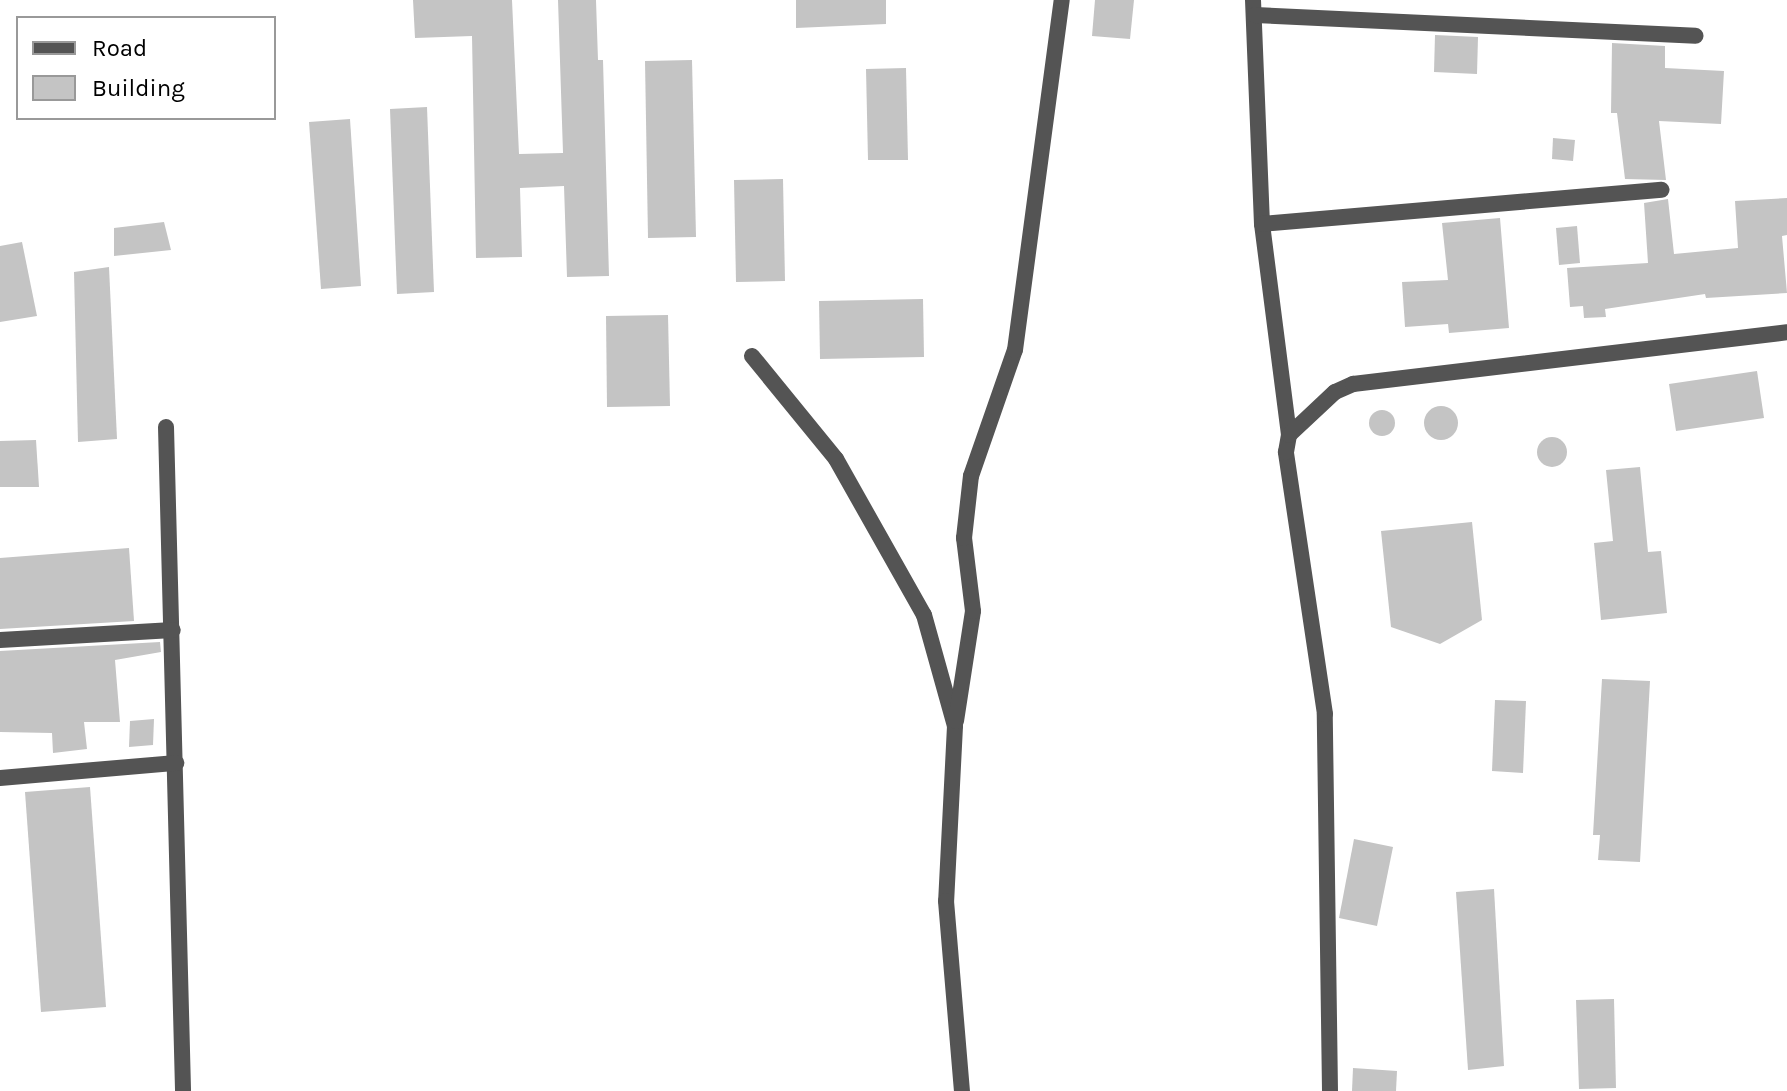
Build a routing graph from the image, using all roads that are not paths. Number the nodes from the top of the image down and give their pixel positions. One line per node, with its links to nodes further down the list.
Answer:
1 (1062, 0): 12 (street)
2 (1254, 8): 3 (street); 5 (street)
3 (1696, 36)
4 (1662, 190): 5 (street)
5 (1262, 224): 9 (street)
6 (1787, 332): 9 (street)
7 (752, 356): 12 (street)
8 (166, 427): 10 (street)
9 (1289, 435): 17 (street)
10 (173, 630): 11 (street); 13 (street)
11 (0, 640)
12 (955, 726): 16 (street)
13 (176, 763): 14 (street); 15 (street)
14 (0, 778)
15 (183, 1091)
16 (962, 1091)
17 (1330, 1091)

